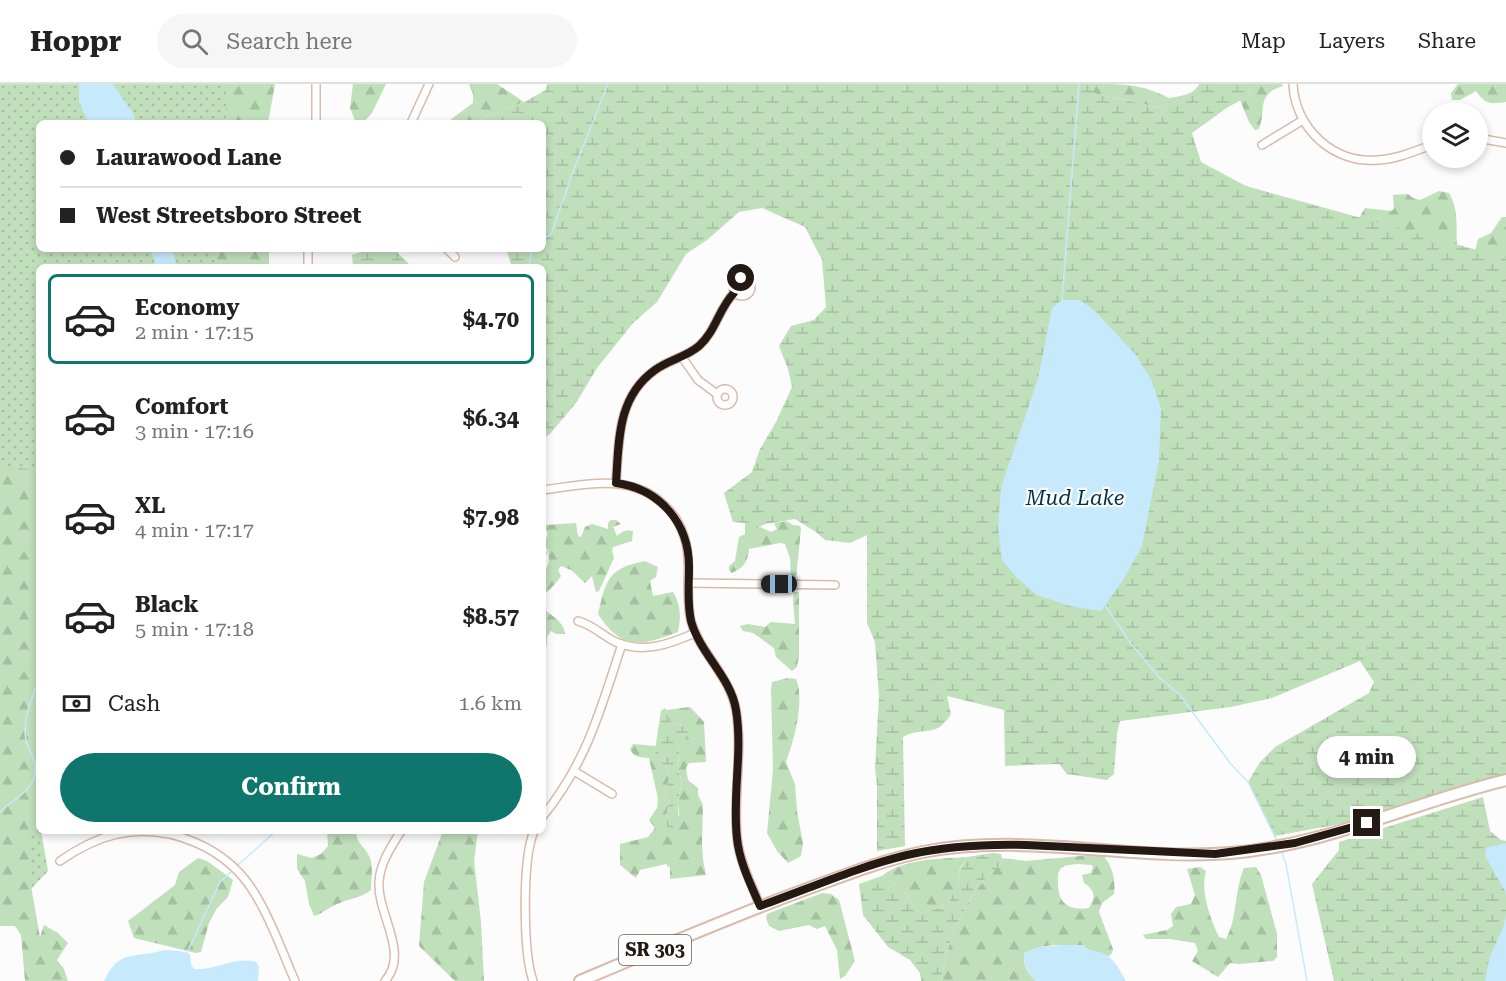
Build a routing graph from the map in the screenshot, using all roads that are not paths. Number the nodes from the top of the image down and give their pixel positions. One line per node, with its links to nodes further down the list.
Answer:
1 (316, 84): 4 (street)
2 (429, 84): 5 (street)
3 (1293, 84): 6 (street)
4 (316, 120)
5 (412, 120)
6 (1303, 120): 9 (street); 10 (street)
7 (1488, 140): 8 (street)
8 (1506, 143)
9 (1262, 145)
10 (1422, 148)
11 (450, 252): 12 (street)
12 (455, 257)
13 (734, 293): 14 (street)
14 (682, 357): 15 (street); 16 (street)
15 (717, 394)
16 (616, 483): 17 (street); 18 (street)
17 (546, 490)
18 (688, 583): 19 (street); 21 (street)
19 (835, 585)
20 (579, 621): 22 (street)
21 (695, 633): 22 (street); 32 (street)
22 (622, 644): 23 (street)
23 (574, 771): 25 (street); 26 (street)
24 (1506, 780): 32 (main road, SR 303)
25 (612, 794)
26 (546, 812)
27 (118, 834): 31 (street)
28 (168, 834): 33 (street)
29 (399, 834): 34 (street)
30 (533, 834): 35 (street)
31 (60, 861)
32 (760, 906): 36 (main road, SR 303)
33 (295, 981)
34 (385, 981)
35 (533, 981)
36 (580, 981)

